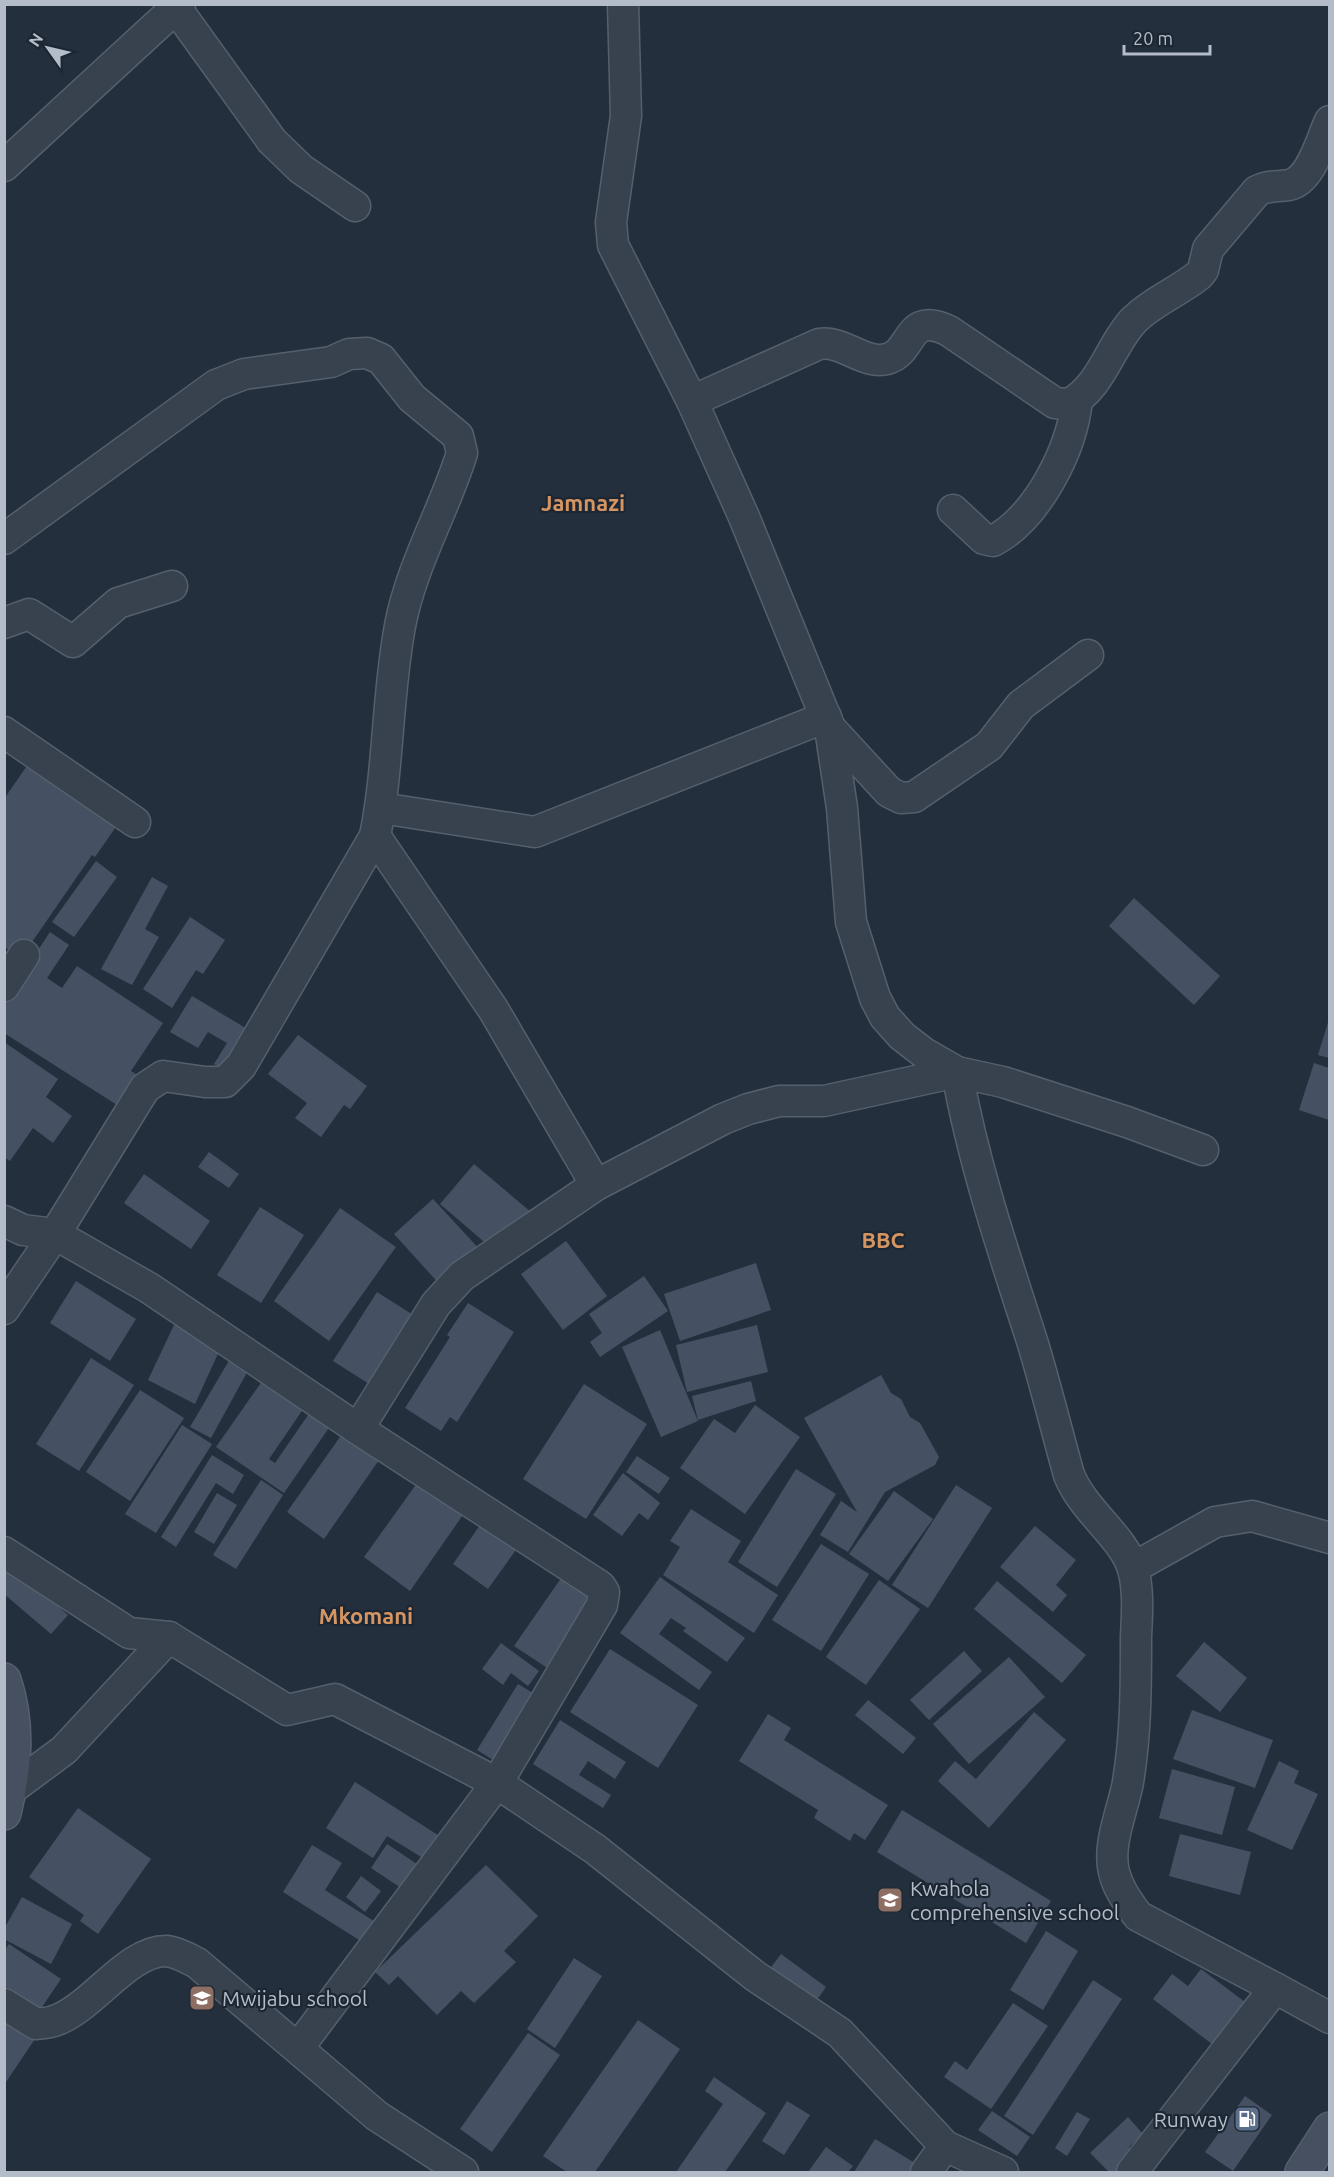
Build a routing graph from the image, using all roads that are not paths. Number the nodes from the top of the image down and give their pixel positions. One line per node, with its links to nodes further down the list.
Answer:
1 (623, 4): 6 (street)
2 (178, 6): 4 (street); 5 (street)
3 (1329, 121): 7 (street)
4 (4, 166)
5 (355, 206)
6 (692, 400): 7 (street); 13 (street)
7 (1077, 400): 8 (street)
8 (953, 510)
9 (4, 539): 16 (street)
10 (172, 586): 11 (street)
11 (4, 623)
12 (1088, 655): 13 (street)
13 (828, 722): 16 (street); 19 (street)
14 (4, 732): 15 (street)
15 (135, 822)
16 (378, 822): 21 (street); 23 (street)
17 (24, 956): 18 (street)
18 (4, 986)
19 (957, 1072): 20 (street); 21 (street); 28 (street)
20 (1203, 1150)
21 (596, 1185): 25 (street)
22 (4, 1221): 23 (street)
23 (55, 1234): 24 (street); 25 (street)
24 (4, 1309)
25 (358, 1429): 31 (street)
26 (1329, 1539): 28 (street)
27 (4, 1552): 29 (street)
28 (1133, 1568): 33 (street)
29 (169, 1637): 31 (street); 32 (street)
30 (4, 1680): 32 (main road)
31 (497, 1783): 36 (street); 38 (street)
32 (7, 1801)
33 (1275, 1988): 35 (street); 42 (street)
34 (4, 2004): 36 (street)
35 (1329, 2018)
36 (298, 2048): 39 (street)
37 (1329, 2129): 43 (main road)
38 (945, 2145): 40 (street); 41 (street)
39 (463, 2172)
40 (926, 2172)
41 (1003, 2172)
42 (1132, 2172)
43 (1302, 2172)

